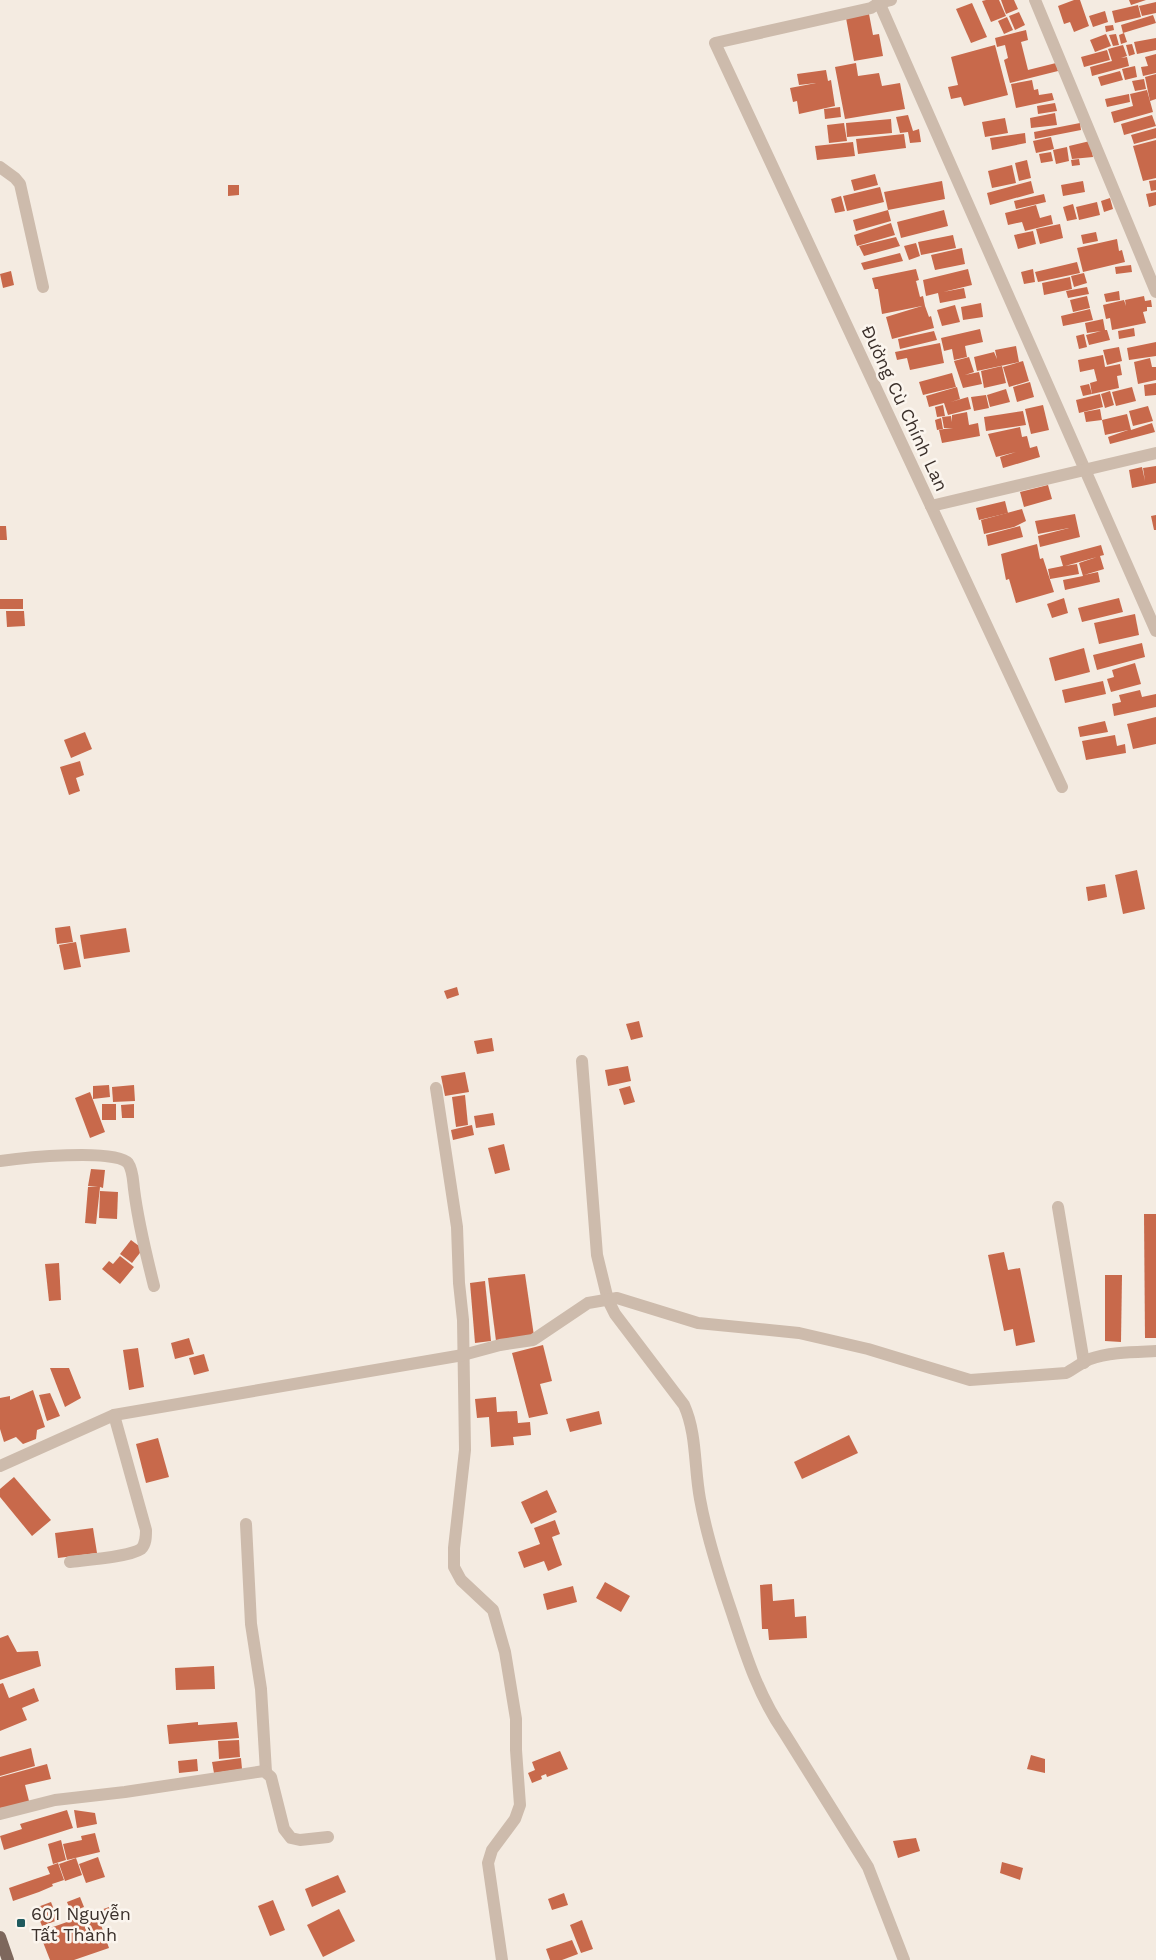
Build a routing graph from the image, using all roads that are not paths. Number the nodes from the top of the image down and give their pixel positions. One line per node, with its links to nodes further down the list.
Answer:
1 (1035, 0): 5 (street)
2 (883, 1): 7 (street); 8 (street, Đường Cù Chính Lan)
3 (0, 167): 4 (street)
4 (43, 288)
5 (1156, 292)
6 (1156, 453): 7 (street)
7 (1085, 470): 8 (street); 9 (street)
8 (931, 506): 10 (street, Đường Cù Chính Lan)
9 (1156, 631)
10 (1062, 787)
11 (582, 1060): 16 (street)
12 (436, 1088): 18 (street)
13 (0, 1161): 15 (street)
14 (1058, 1207): 19 (street)
15 (154, 1286)
16 (608, 1300): 18 (street); 19 (street); 30 (street)
17 (1156, 1351): 19 (street)
18 (463, 1355): 20 (street); 29 (street)
19 (1084, 1363)
20 (114, 1415): 21 (street); 23 (street)
21 (0, 1466)
22 (246, 1524): 24 (street)
23 (70, 1562)
24 (266, 1772): 25 (street); 26 (street)
25 (0, 1814)
26 (328, 1837)
27 (0, 1937): 28 (main road)
28 (8, 1960)
29 (502, 1960)
30 (904, 1960)

